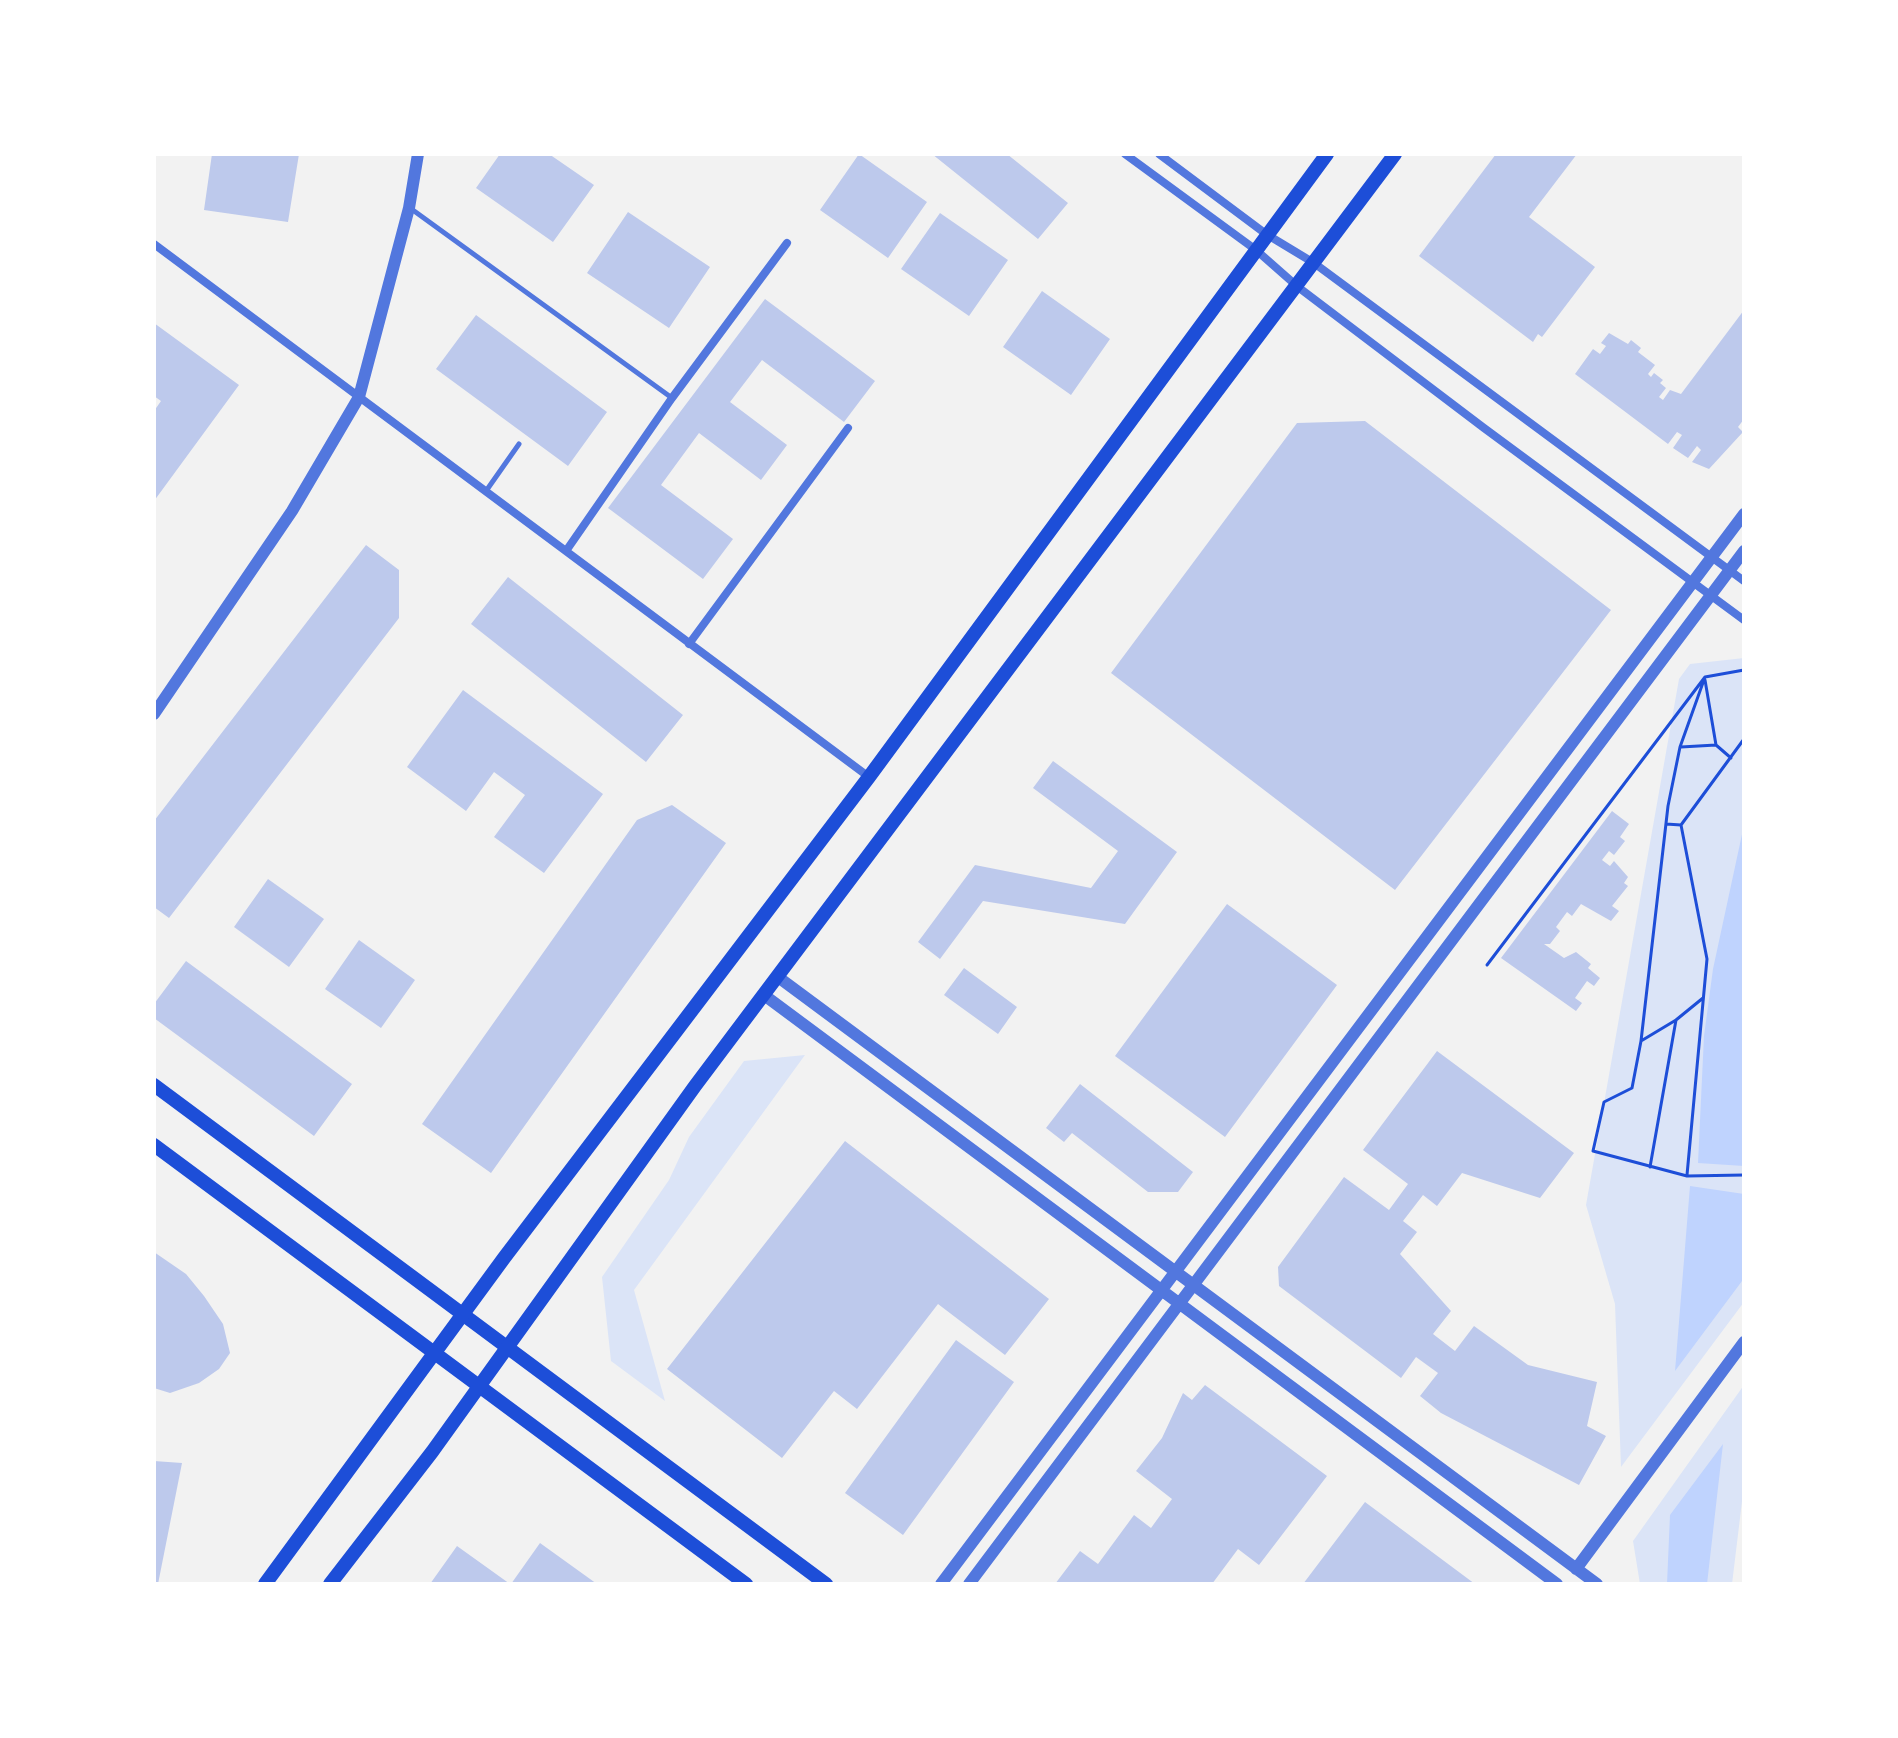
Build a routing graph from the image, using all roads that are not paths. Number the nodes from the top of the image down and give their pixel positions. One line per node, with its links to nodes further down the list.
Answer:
1 (418, 154): 6 (street)
2 (1125, 154): 10 (street)
3 (1159, 154): 7 (street)
4 (1327, 154): 7 (main road)
5 (1395, 154): 11 (main road)
6 (409, 208): 13 (street); 14 (lane)
7 (1266, 234): 10 (main road); 11 (street)
8 (787, 243): 14 (street)
9 (154, 244): 13 (street)
10 (1256, 250): 12 (street); 29 (main road)
11 (1314, 263): 12 (main road); 21 (street)
12 (1298, 287): 24 (street); 30 (main road)
13 (359, 397): 17 (street); 28 (street)
14 (672, 398): 19 (street)
15 (848, 428): 27 (street)
16 (519, 444): 17 (lane)
17 (485, 491): 19 (street)
18 (1744, 514): 21 (street)
19 (566, 551): 27 (street)
20 (1744, 551): 22 (street)
21 (1712, 557): 22 (street); 24 (street)
22 (1730, 570): 23 (street); 25 (street)
23 (1744, 581)
24 (1693, 582): 25 (street); 34 (street)
25 (1711, 595): 26 (street); 35 (street)
26 (1744, 620)
27 (689, 644): 29 (street)
28 (154, 714)
29 (869, 777): 38 (main road)
30 (778, 977): 31 (main road); 34 (street)
31 (764, 995): 36 (street); 40 (main road)
32 (154, 1085): 38 (main road)
33 (154, 1145): 41 (main road)
34 (1175, 1272): 35 (street); 36 (street)
35 (1193, 1285): 37 (street); 43 (street)
36 (1162, 1290): 37 (street); 48 (street)
37 (1180, 1303): 49 (street); 50 (street)
38 (463, 1315): 40 (main road); 41 (main road)
39 (1744, 1342): 43 (street)
40 (508, 1347): 42 (main road); 47 (main road)
41 (436, 1354): 42 (main road); 44 (main road)
42 (480, 1387): 45 (main road); 46 (main road)
43 (1576, 1569): 51 (street)
44 (265, 1584)
45 (330, 1584)
46 (746, 1584)
47 (826, 1584)
48 (941, 1584)
49 (969, 1584)
50 (1557, 1584)
51 (1597, 1584)

